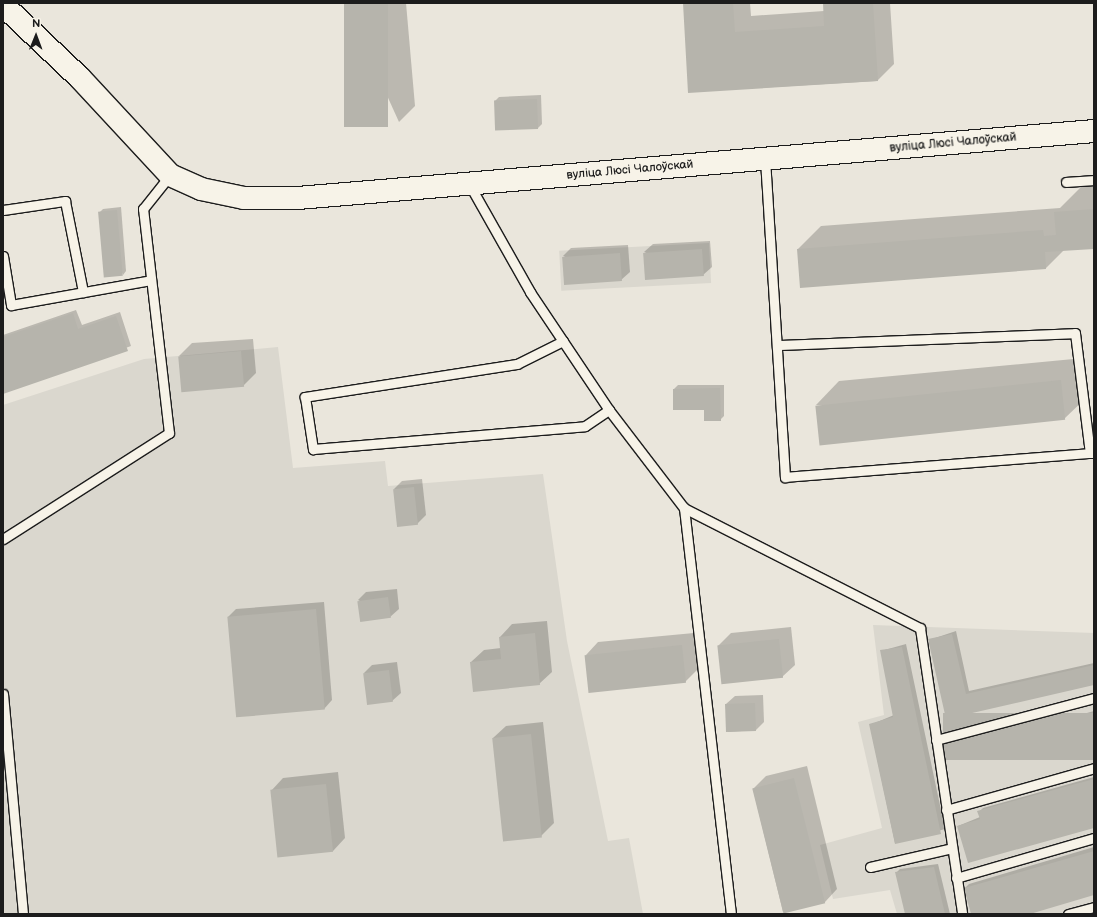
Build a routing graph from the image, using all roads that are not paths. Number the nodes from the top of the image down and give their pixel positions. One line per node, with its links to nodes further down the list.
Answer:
1 (3, 5): 4 (street)
2 (1094, 131): 3 (street, вуліца Люсі Чалоўскай)
3 (765, 159): 7 (street, вуліца Люсі Чалоўскай); 13 (lane)
4 (170, 175): 7 (street, вуліца Люсі Чалоўскай); 10 (lane)
5 (1094, 180): 6 (lane)
6 (1066, 182)
7 (469, 183): 12 (lane)
8 (3, 210): 11 (lane)
9 (3, 256): 11 (lane)
10 (151, 280): 11 (lane); 17 (lane)
11 (83, 292)
12 (563, 341): 14 (lane); 14 (lane)
13 (778, 345): 15 (lane); 15 (lane)
14 (608, 410): 16 (lane)
15 (1092, 453)
16 (684, 508): 20 (lane); 29 (lane)
17 (3, 539)
18 (3, 694): 28 (lane)
19 (1094, 698): 20 (lane)
20 (936, 740): 22 (lane)
21 (1094, 768): 22 (lane)
22 (946, 810): 24 (lane)
23 (1094, 838): 26 (lane)
24 (952, 848): 25 (lane); 26 (lane)
25 (870, 867)
26 (956, 878): 30 (lane)
27 (1094, 907): 31 (lane)
28 (22, 914)
29 (731, 914)
30 (962, 914)
31 (1068, 914)

